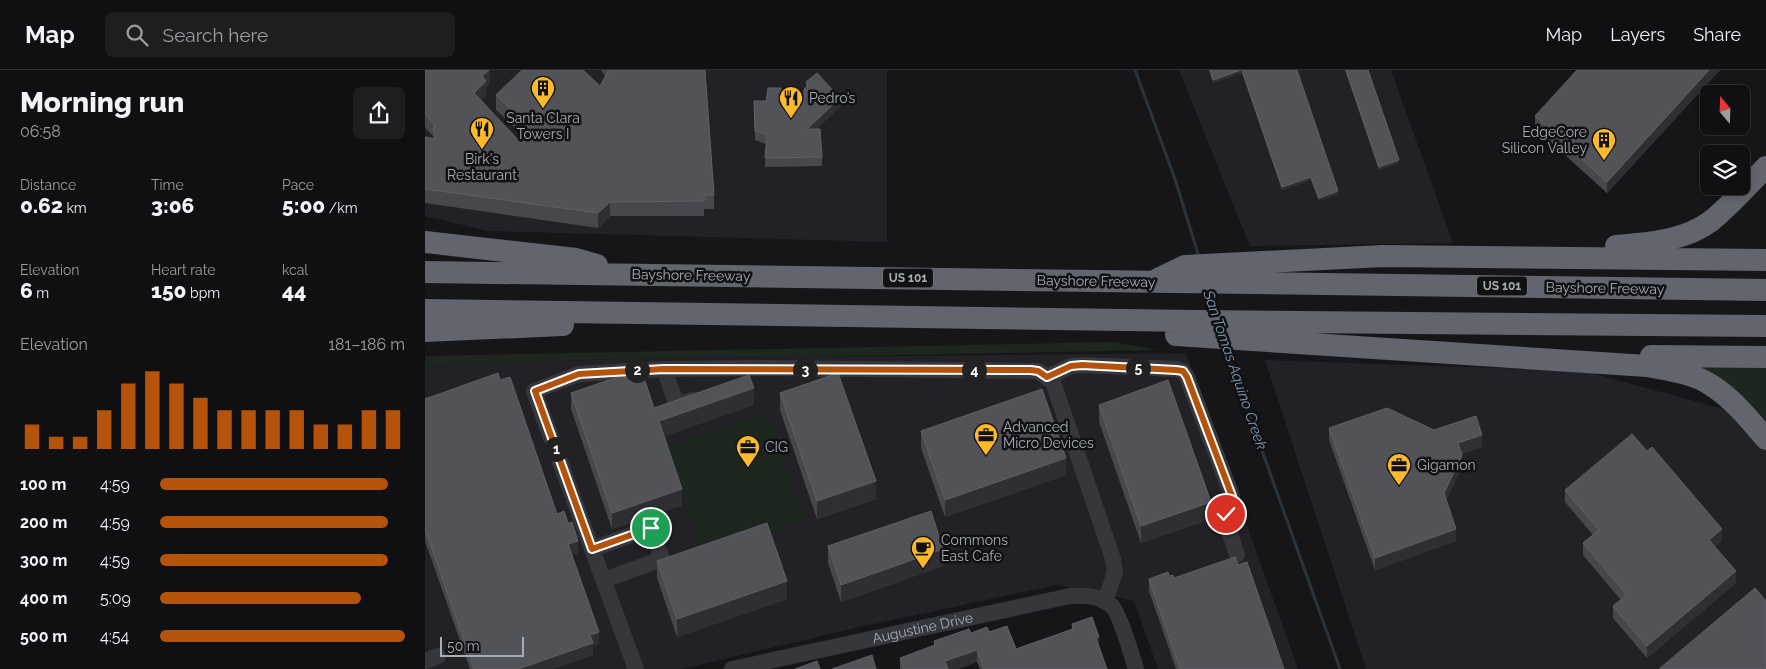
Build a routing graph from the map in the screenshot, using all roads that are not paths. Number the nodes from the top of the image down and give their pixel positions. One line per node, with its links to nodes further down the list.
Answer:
1 (1766, 167): 3 (highway)
2 (425, 242): 7 (highway)
3 (1383, 256): 4 (highway); 6 (highway)
4 (1766, 260)
5 (425, 272): 7 (highway, Bayshore Freeway / US 101)
6 (1238, 273): 7 (highway, Bayshore Freeway / US 101); 8 (highway, Bayshore Freeway / US 101)
7 (628, 274)
8 (1766, 290)
9 (425, 310): 10 (highway)
10 (612, 312): 12 (highway); 13 (highway)
11 (1766, 326): 12 (highway)
12 (1248, 330): 14 (highway)
13 (425, 331)
14 (1498, 356): 15 (highway); 21 (highway)
15 (1766, 357)
16 (664, 369): 17 (street); 20 (street); 22 (street)
17 (781, 369): 18 (street); 19 (street)
18 (1047, 377): 23 (street); 25 (street)
19 (737, 384)
20 (711, 393)
21 (1766, 439)
22 (592, 549): 24 (street); 24 (street)
23 (1237, 555)
24 (604, 580): 26 (street)
25 (1108, 604): 27 (street, Augustine Drive); 28 (street)
26 (636, 669)
27 (732, 669)
28 (1136, 669)

